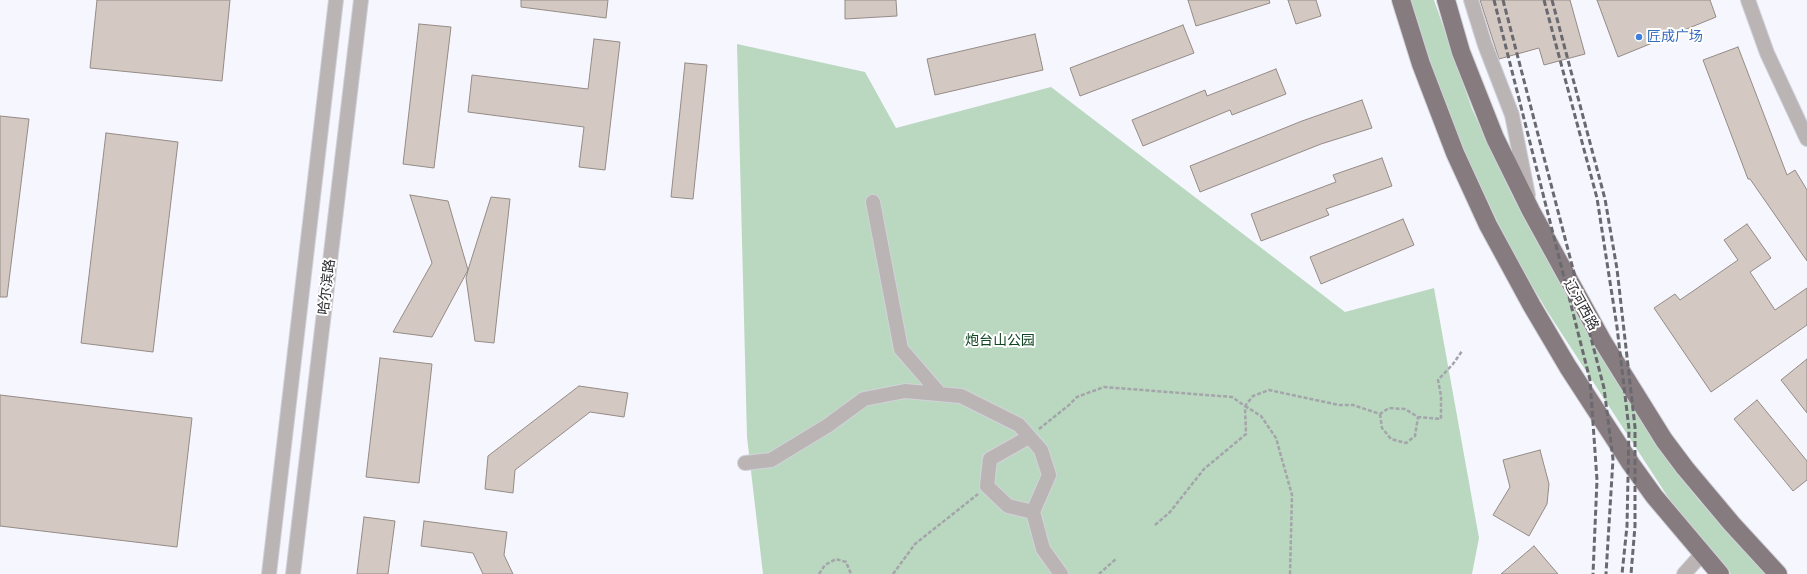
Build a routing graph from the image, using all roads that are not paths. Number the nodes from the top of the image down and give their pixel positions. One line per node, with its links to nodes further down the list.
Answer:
1 (336, 0): 15 (street, 哈尔滨路)
2 (361, 0): 16 (street, 哈尔滨路)
3 (1402, 0): 14 (main road)
4 (1446, 0): 9 (main road, 辽河西路)
5 (1471, 0): 9 (street)
6 (1748, 0): 7 (street)
7 (1807, 139)
8 (873, 202): 10 (street)
9 (1531, 211): 20 (main road, 辽河西路)
10 (940, 394): 11 (street); 12 (street)
11 (1029, 437): 13 (street); 13 (street)
12 (745, 462)
13 (1033, 512): 17 (street)
14 (1702, 554): 18 (street); 19 (main road)
15 (269, 574)
16 (293, 574)
17 (1061, 574)
18 (1684, 574)
19 (1720, 574)
20 (1778, 574)

